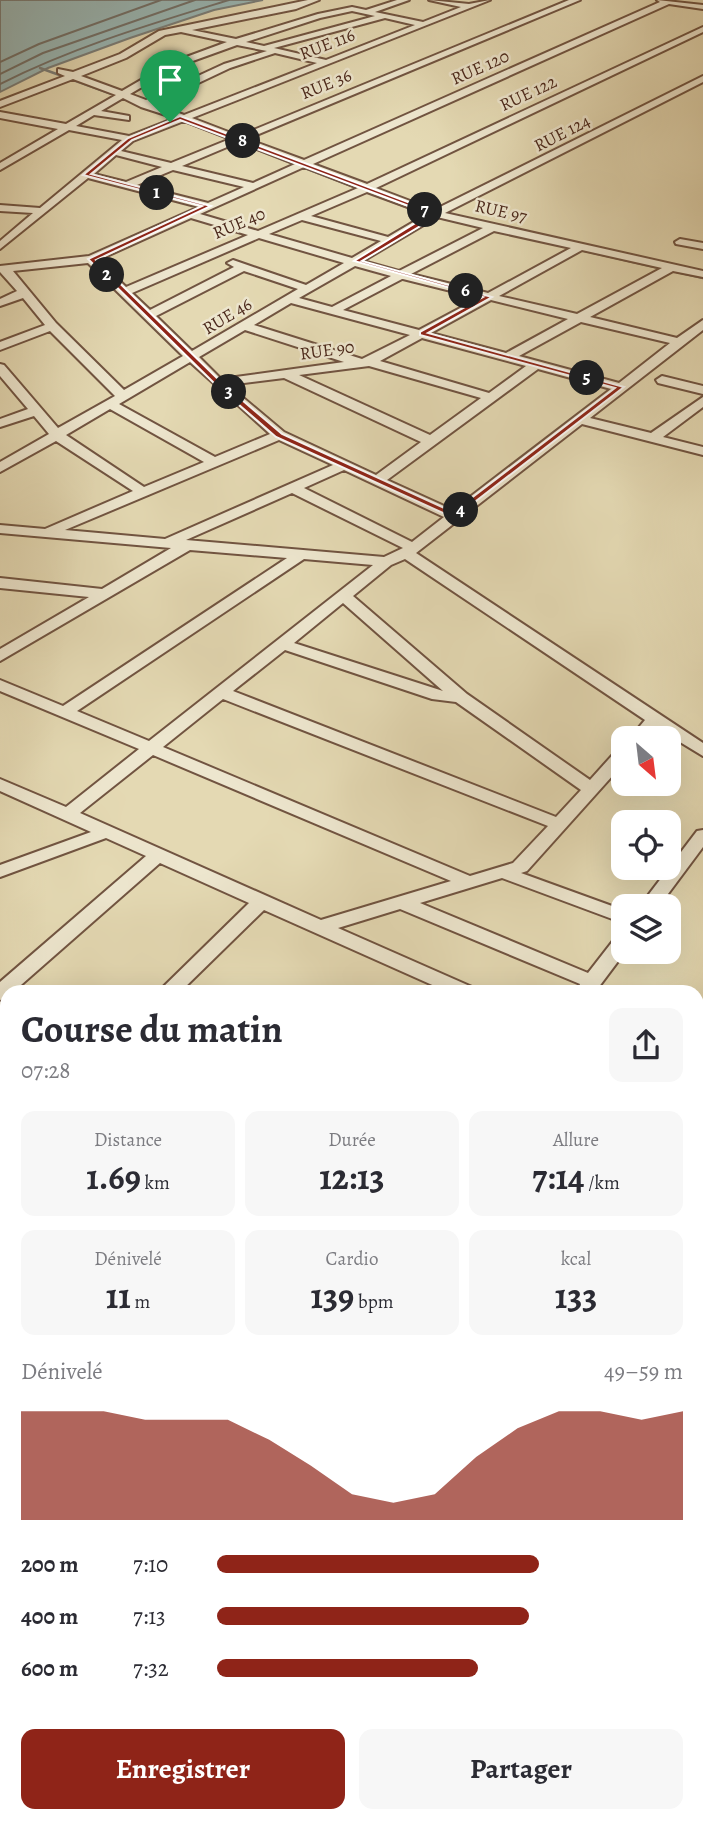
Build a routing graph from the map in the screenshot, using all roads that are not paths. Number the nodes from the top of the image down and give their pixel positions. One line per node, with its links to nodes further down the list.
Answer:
1 (315, 0): 10 (street)
2 (405, 0): 9 (street)
3 (433, 0): 7 (street)
4 (486, 0): 7 (street, RUE 116)
5 (576, 0): 38 (street, RUE 36)
6 (666, 0): 8 (street); 42 (street, RUE 120)
7 (469, 6): 13 (street, RUE 116)
8 (703, 7)
9 (366, 12): 11 (street); 12 (street)
10 (263, 13): 12 (street); 14 (street)
11 (386, 16): 13 (street); 16 (street)
12 (292, 23): 16 (street); 19 (street)
13 (424, 24): 20 (street, RUE 116)
14 (178, 29): 19 (street); 25 (street)
15 (703, 29): 48 (street, RUE 122)
16 (328, 31): 17 (street); 21 (street)
17 (352, 37)
18 (364, 40): 20 (street)
19 (233, 43): 21 (street); 27 (street)
20 (376, 43): 23 (street, RUE 116)
21 (261, 49): 22 (street)
22 (275, 52): 23 (street); 29 (street)
23 (326, 62): 34 (street, RUE 116)
24 (61, 71): 25 (street, RUE 97)
25 (73, 78): 27 (street, RUE 97); 28 (street)
26 (703, 79): 52 (street, RUE 124)
27 (119, 95): 29 (street, RUE 97); 30 (street)
28 (0, 104)
29 (144, 105): 34 (street, RUE 97)
30 (91, 112): 33 (street); 35 (street)
31 (25, 115): 32 (street); 35 (street); 36 (street)
32 (4, 116)
33 (126, 118)
34 (180, 118): 37 (street, RUE 116); 38 (street, RUE 97)
35 (65, 127): 37 (street); 40 (street)
36 (0, 128)
37 (130, 139): 41 (street, RUE 116)
38 (238, 139): 42 (street, RUE 97); 43 (street, RUE 36)
39 (12, 150): 40 (street)
40 (24, 152): 44 (street)
41 (114, 152): 43 (street); 45 (street, RUE 116)
42 (298, 165): 47 (street, RUE 120); 48 (street, RUE 97)
43 (172, 166): 46 (street, RUE 36); 47 (street)
44 (0, 167)
45 (86, 175): 46 (street); 51 (street, RUE 116)
46 (127, 185): 49 (street)
47 (252, 186): 49 (street, RUE 120)
48 (362, 190): 52 (street, RUE 97); 54 (street, RUE 40)
49 (208, 206): 53 (street, RUE 120)
50 (0, 208): 51 (street)
51 (43, 211): 59 (street, RUE 116)
52 (435, 214): 55 (street, RUE 97); 57 (street, RUE 46)
53 (190, 215): 56 (street); 63 (street, RUE 120)
54 (300, 216): 56 (street, RUE 40); 57 (street)
55 (489, 230): 61 (street, RUE 97); 69 (street)
56 (254, 235): 62 (street, RUE 40); 64 (street)
57 (392, 241): 64 (street, RUE 46)
58 (680, 242): 60 (street)
59 (0, 246)
60 (703, 246)
61 (577, 249): 67 (street, RUE 97); 73 (street, RUE 90)
62 (209, 255): 65 (street); 72 (street, RUE 40)
63 (91, 259): 66 (street, RUE 120); 72 (street)
64 (357, 261): 69 (street); 70 (street, RUE 46)
65 (243, 267): 70 (street); 77 (street)
66 (2, 269): 71 (street)
67 (668, 269): 68 (street, RUE 97); 78 (street)
68 (703, 274)
69 (403, 276): 73 (street); 76 (street)
70 (308, 289): 74 (street, RUE 46)
71 (26, 292): 75 (street); 80 (street)
72 (125, 292): 77 (street)
73 (489, 297): 78 (street); 82 (street, RUE 90)
74 (290, 299): 76 (street); 81 (street, RUE 46)
75 (0, 303)
76 (334, 310): 82 (street)
77 (148, 315): 86 (street)
78 (579, 318): 83 (street); 85 (street)
79 (703, 324): 83 (street)
80 (52, 326): 84 (street); 95 (street)
81 (245, 326): 86 (street, RUE 46); 87 (street)
82 (422, 333): 85 (street); 87 (street, RUE 90)
83 (679, 342): 93 (street)
84 (0, 346)
85 (510, 356): 88 (street)
86 (191, 358): 92 (street); 95 (street, RUE 46)
87 (366, 362): 90 (street, RUE 90); 96 (street)
88 (537, 364): 93 (street); 96 (street)
89 (0, 368): 99 (street)
90 (285, 374): 92 (street, RUE 90); 105 (street)
91 (662, 380): 94 (street)
92 (218, 383): 103 (street)
93 (620, 387): 100 (street)
94 (703, 390)
95 (123, 397): 98 (street, RUE 46)
96 (491, 397): 105 (street)
97 (703, 401): 104 (street)
98 (110, 404): 102 (street, RUE 46); 107 (street)
99 (36, 411): 101 (street); 102 (street)
100 (579, 419): 104 (street); 113 (street)
101 (0, 423)
102 (57, 435): 109 (street, RUE 46); 112 (street)
103 (279, 435): 107 (street); 108 (street)
104 (653, 438): 106 (street)
105 (431, 441): 110 (street)
106 (703, 451)
107 (214, 462): 112 (street)
108 (344, 465): 110 (street); 111 (street)
109 (0, 468)
110 (377, 480): 113 (street)
111 (292, 487): 116 (street); 118 (street)
112 (144, 492): 115 (street)
113 (454, 516): 118 (street)
114 (0, 529): 115 (street)
115 (46, 533): 116 (street)
116 (167, 544): 117 (street)
117 (187, 545): 119 (street); 122 (street)
118 (409, 550): 120 (street); 130 (street)
119 (301, 555): 120 (street); 129 (street)
120 (386, 562): 123 (street)
121 (0, 583): 122 (street)
122 (104, 594): 125 (street)
123 (344, 596): 124 (street); 128 (street)
124 (282, 644): 127 (street); 128 (street)
125 (0, 656)
126 (0, 685): 129 (street)
127 (222, 692): 132 (street); 138 (street)
128 (461, 698): 136 (street)
129 (65, 712): 132 (street)
130 (655, 719): 131 (street); 133 (street)
131 (649, 726)
132 (151, 748): 137 (street); 144 (street)
133 (703, 751)
134 (611, 767): 136 (street)
135 (3, 787): 137 (street)
136 (591, 789): 138 (street)
137 (68, 814): 139 (street)
138 (559, 824): 143 (street)
139 (107, 831): 141 (street); 142 (street)
140 (703, 835): 145 (street)
141 (158, 855): 146 (street); 151 (street)
142 (0, 871)
143 (502, 872): 144 (street); 148 (street)
144 (469, 882): 147 (street)
145 (658, 894)
146 (262, 901): 149 (street); 152 (street)
147 (400, 902): 149 (street); 154 (street)
148 (611, 913)
149 (319, 927): 153 (street)
150 (611, 957): 155 (street)
151 (9, 985)
152 (182, 985)
153 (449, 985)
154 (584, 985)
155 (590, 985)

